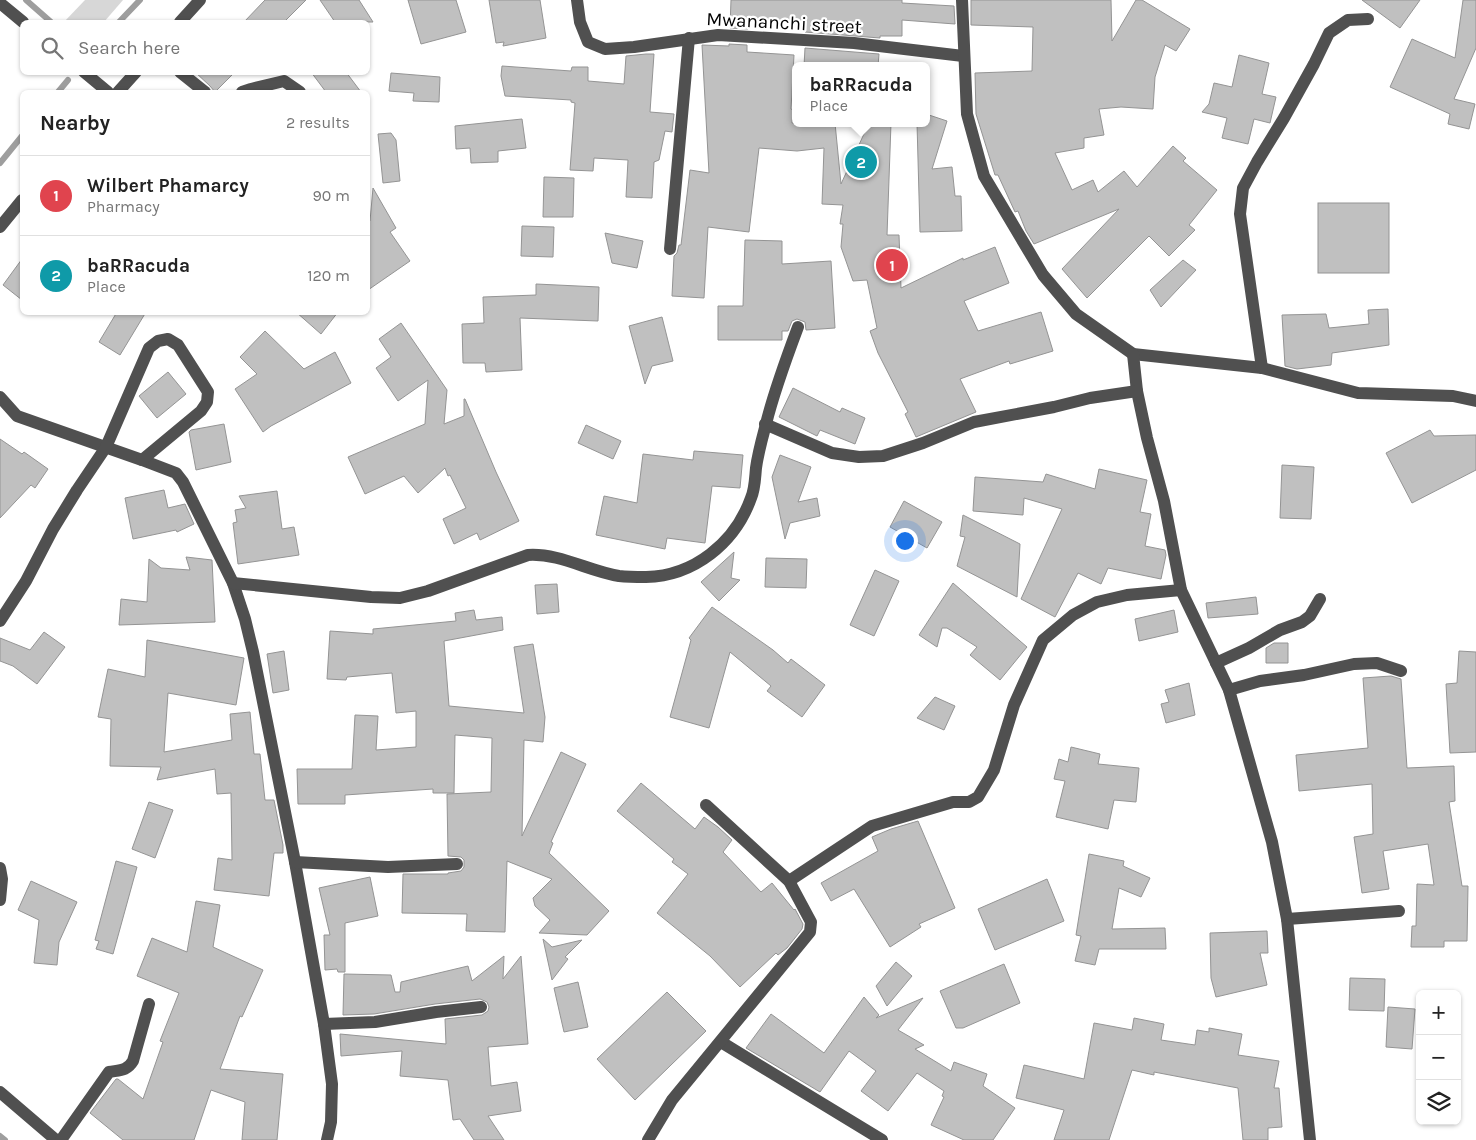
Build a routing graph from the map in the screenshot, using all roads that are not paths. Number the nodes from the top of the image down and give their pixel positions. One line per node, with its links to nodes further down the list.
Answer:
1 (200, 0): 7 (street)
2 (577, 0): 8 (street, Mwananchi street)
3 (962, 0): 9 (street)
4 (2, 10): 6 (street)
5 (1368, 19): 23 (street)
6 (20, 20)
7 (182, 20)
8 (689, 38): 9 (street, Mwananchi street); 20 (street)
9 (963, 56): 22 (street)
10 (88, 75): 13 (street)
11 (133, 75): 14 (street)
12 (184, 75): 15 (street)
13 (106, 90)
14 (120, 90)
15 (202, 90)
16 (248, 90): 17 (street)
17 (297, 90)
18 (20, 202): 19 (street)
19 (0, 227)
20 (670, 249)
21 (798, 327): 27 (street)
22 (1133, 354): 23 (street); 24 (street)
23 (1262, 368): 26 (street)
24 (1137, 391): 27 (street); 31 (street)
25 (0, 397): 28 (street)
26 (1476, 400)
27 (766, 424): 30 (street)
28 (106, 447): 29 (street); 29 (street); 33 (street)
29 (142, 460): 30 (street)
30 (233, 583): 38 (street)
31 (1181, 590): 34 (street); 41 (street)
32 (1320, 599): 34 (street)
33 (0, 621)
34 (1216, 664): 36 (street)
35 (1401, 671): 36 (street)
36 (1229, 690): 44 (street)
37 (706, 806): 41 (street)
38 (295, 862): 39 (street); 47 (street)
39 (457, 864)
40 (0, 868): 42 (street)
41 (789, 881): 48 (street)
42 (0, 900)
43 (1399, 911): 44 (street)
44 (1287, 919): 55 (street)
45 (149, 1004): 51 (street)
46 (480, 1007): 47 (street)
47 (324, 1024): 52 (street)
48 (721, 1042): 53 (street); 54 (street)
49 (0, 1092): 50 (street)
50 (56, 1140)
51 (62, 1140)
52 (327, 1140)
53 (648, 1140)
54 (882, 1140)
55 (1310, 1140)

